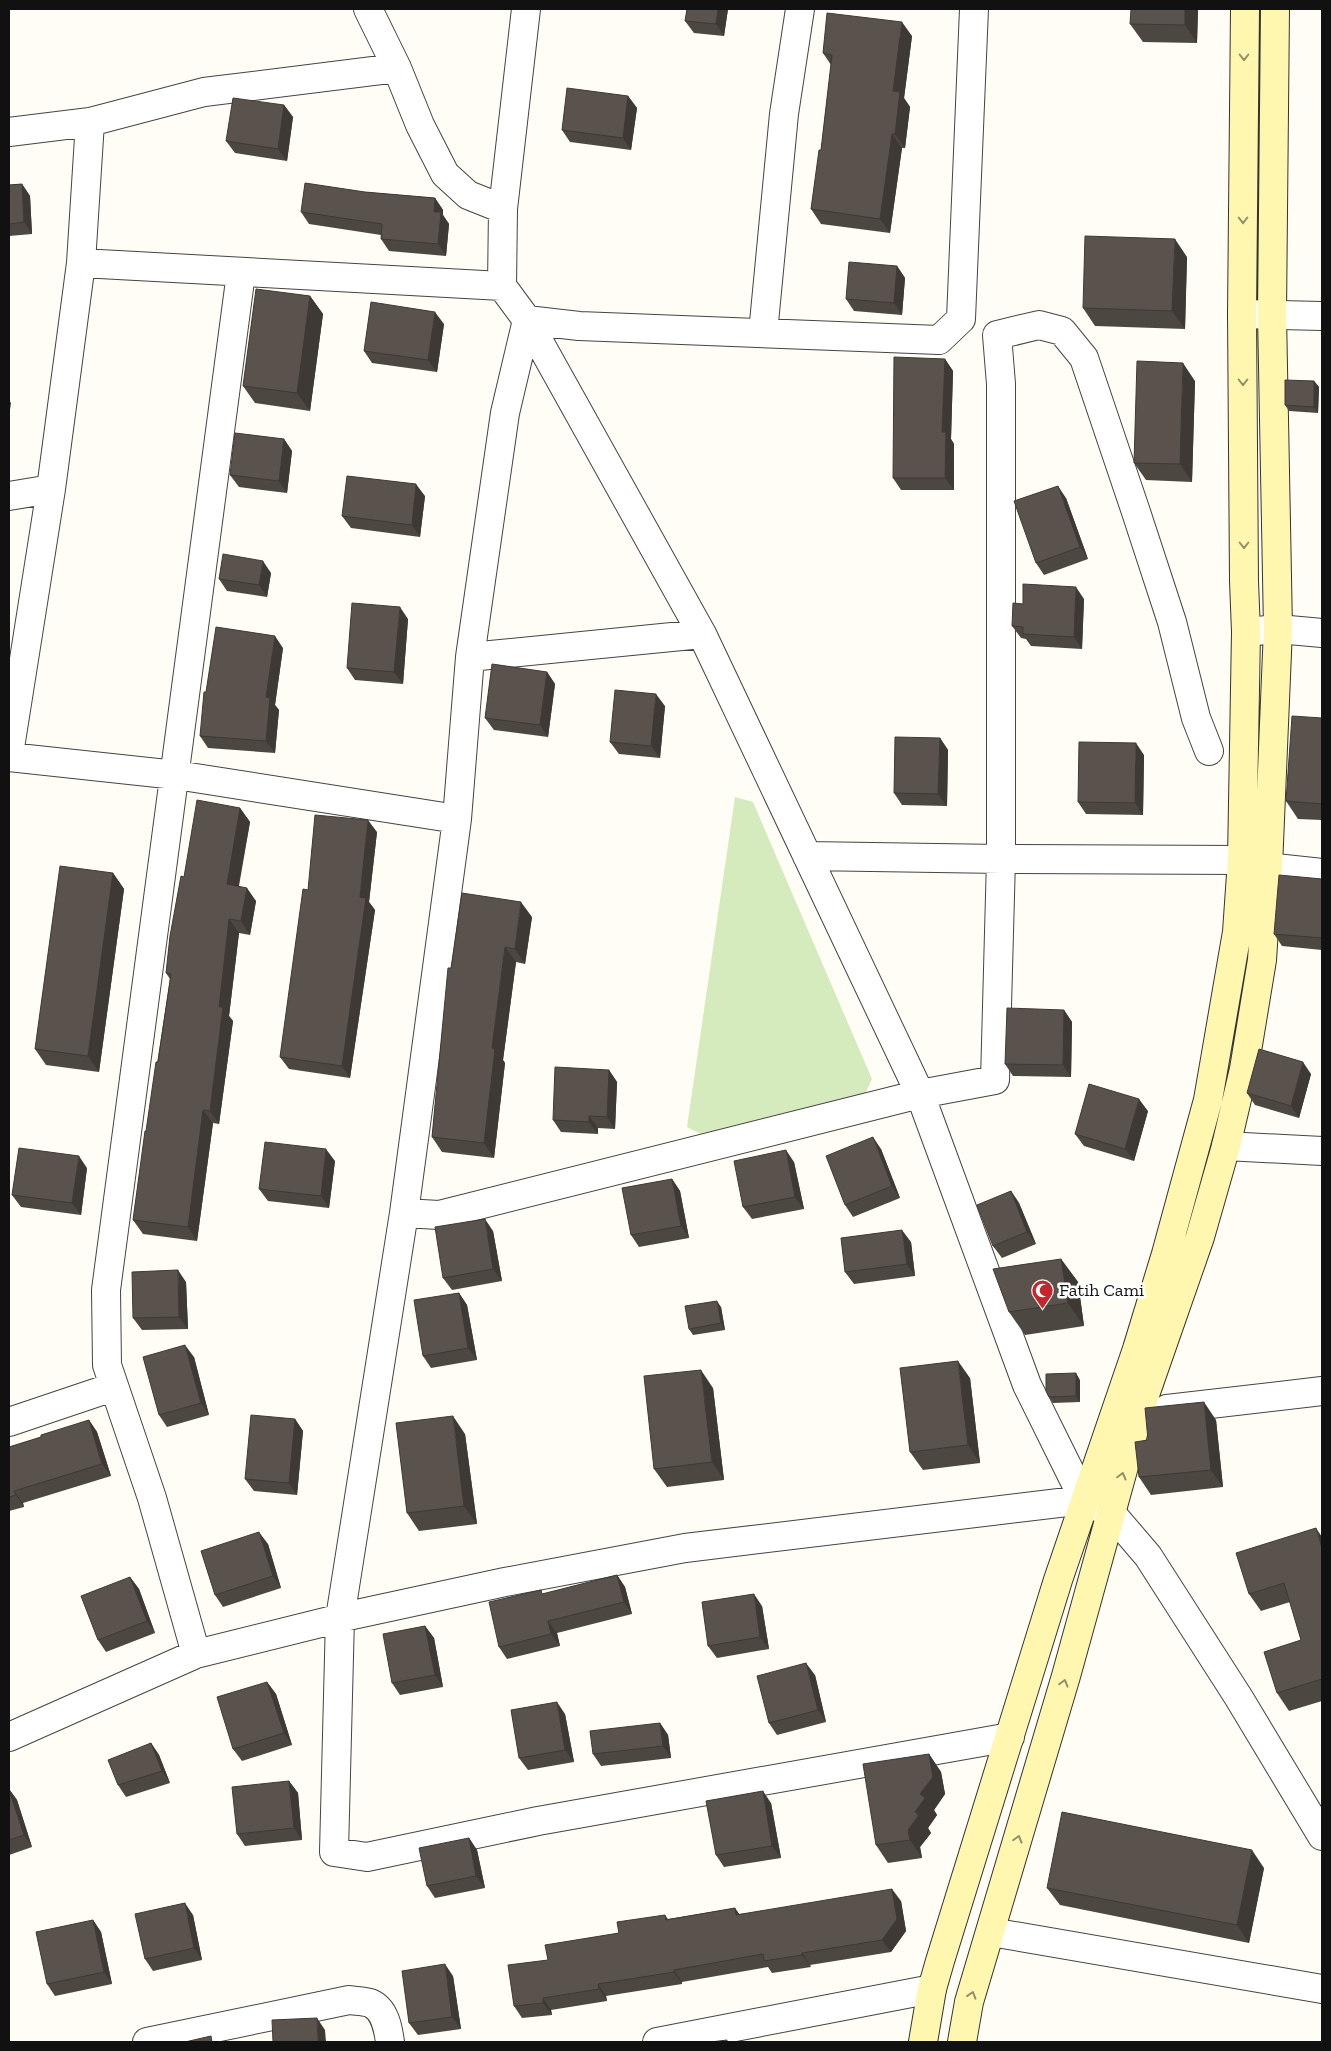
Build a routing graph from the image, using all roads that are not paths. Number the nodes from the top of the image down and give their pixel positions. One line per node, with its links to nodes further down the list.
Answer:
1 (368, 9): 7 (street)
2 (526, 9): 10 (street)
3 (800, 9): 19 (street)
4 (974, 9): 17 (street)
5 (1245, 9): 14 (main road, one-way to 14)
6 (1275, 9): 15 (main road)
7 (397, 68): 8 (street); 10 (street)
8 (90, 122): 9 (street); 11 (street)
9 (9, 132)
10 (503, 209): 13 (street)
11 (81, 263): 12 (street); 21 (street)
12 (241, 273): 13 (street); 30 (street)
13 (502, 286): 18 (street)
14 (1242, 314): 15 (street); 24 (main road, one-way to 24)
15 (1272, 314): 16 (street); 23 (main road)
16 (1322, 316)
17 (961, 319): 19 (street); 20 (street)
18 (527, 320): 19 (street); 26 (street); 27 (street)
19 (764, 333)
20 (997, 334): 28 (street); 33 (street)
21 (51, 489): 22 (street); 29 (street)
22 (9, 496)
23 (1278, 629): 24 (street); 25 (street); 35 (main road)
24 (1246, 632): 34 (main road)
25 (1322, 633)
26 (702, 634): 27 (street); 32 (street)
27 (470, 656): 31 (street)
28 (1209, 751)
29 (9, 755): 30 (street)
30 (176, 775): 31 (street); 41 (street)
31 (457, 819): 40 (street)
32 (807, 856): 33 (street); 37 (street)
33 (1001, 859): 34 (street); 37 (street)
34 (1242, 860): 35 (street); 45 (main road)
35 (1268, 867): 36 (street); 38 (main road)
36 (1322, 873)
37 (920, 1094): 40 (street); 45 (street)
38 (1226, 1146): 39 (street); 43 (main road)
39 (1322, 1151)
40 (404, 1213): 47 (street)
41 (113, 1387): 44 (street); 48 (street)
42 (1322, 1391): 43 (street)
43 (1139, 1412): 46 (main road, one-way to 43)
44 (9, 1422)
45 (1084, 1500): 46 (street); 47 (street); 49 (main road)
46 (1112, 1514): 51 (street); 52 (main road, one-way to 46)
47 (340, 1618): 48 (street); 49 (street)
48 (196, 1654): 50 (street)
49 (1010, 1737): 53 (main road)
50 (9, 1738)
51 (1322, 1836)
52 (991, 1932): 54 (street); 59 (main road, one-way to 52)
53 (932, 1989): 57 (street); 58 (main road)
54 (1322, 1989)
55 (147, 2042): 56 (street)
56 (390, 2042)
57 (657, 2042)
58 (923, 2042)
59 (962, 2042)

